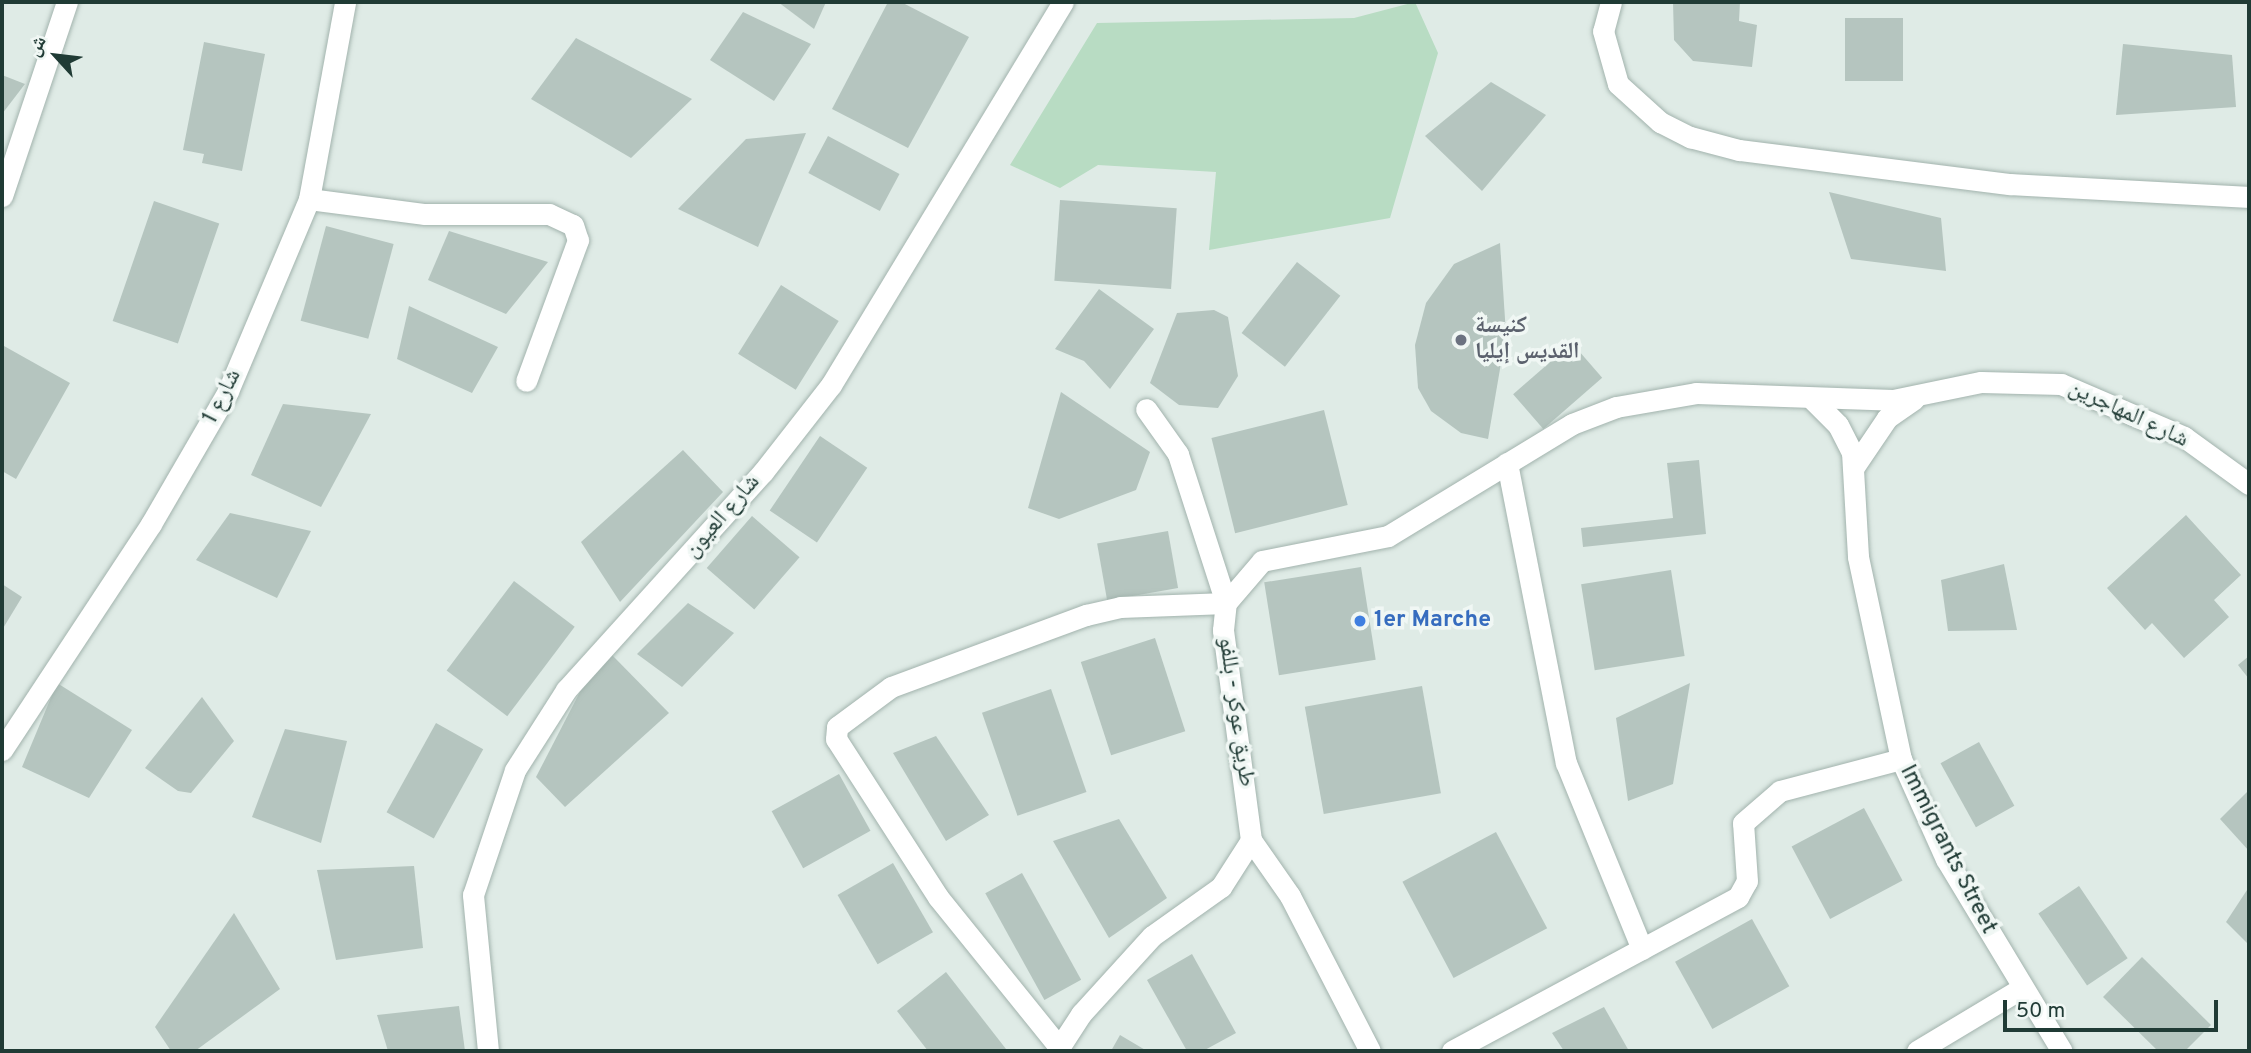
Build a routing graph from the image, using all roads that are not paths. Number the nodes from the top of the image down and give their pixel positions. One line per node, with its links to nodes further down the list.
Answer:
1 (67, 2): 5 (street)
2 (345, 2): 7 (street, شارع 1)
3 (1062, 2): 22 (street, شارع العيون)
4 (1611, 2): 6 (street)
5 (2, 196)
6 (2249, 197)
7 (309, 199): 8 (street); 16 (street, شارع 1)
8 (526, 381)
9 (1914, 399): 10 (street, شارع المهاجرين); 13 (street, شارع المهاجرين); 14 (street, شارع المهاجرين)
10 (1813, 400): 12 (street, طريق عوكر - بللفو); 13 (street, Immigrants Street)
11 (1146, 409): 15 (street)
12 (1507, 463): 15 (street, طريق عوكر - بللفو); 19 (street)
13 (1854, 467): 17 (street, Immigrants Street)
14 (2249, 484)
15 (1226, 603): 18 (street, طريق عوكر - بللفو); 21 (street)
16 (2, 750)
17 (1901, 759): 19 (street); 20 (street, Immigrants Street)
18 (1251, 840): 21 (street); 23 (street)
19 (1642, 949): 24 (street)
20 (2020, 989): 25 (street); 26 (street, Immigrants Street)
21 (1058, 1049)
22 (488, 1051)
23 (1370, 1051)
24 (1452, 1051)
25 (1917, 1051)
26 (2062, 1051)

